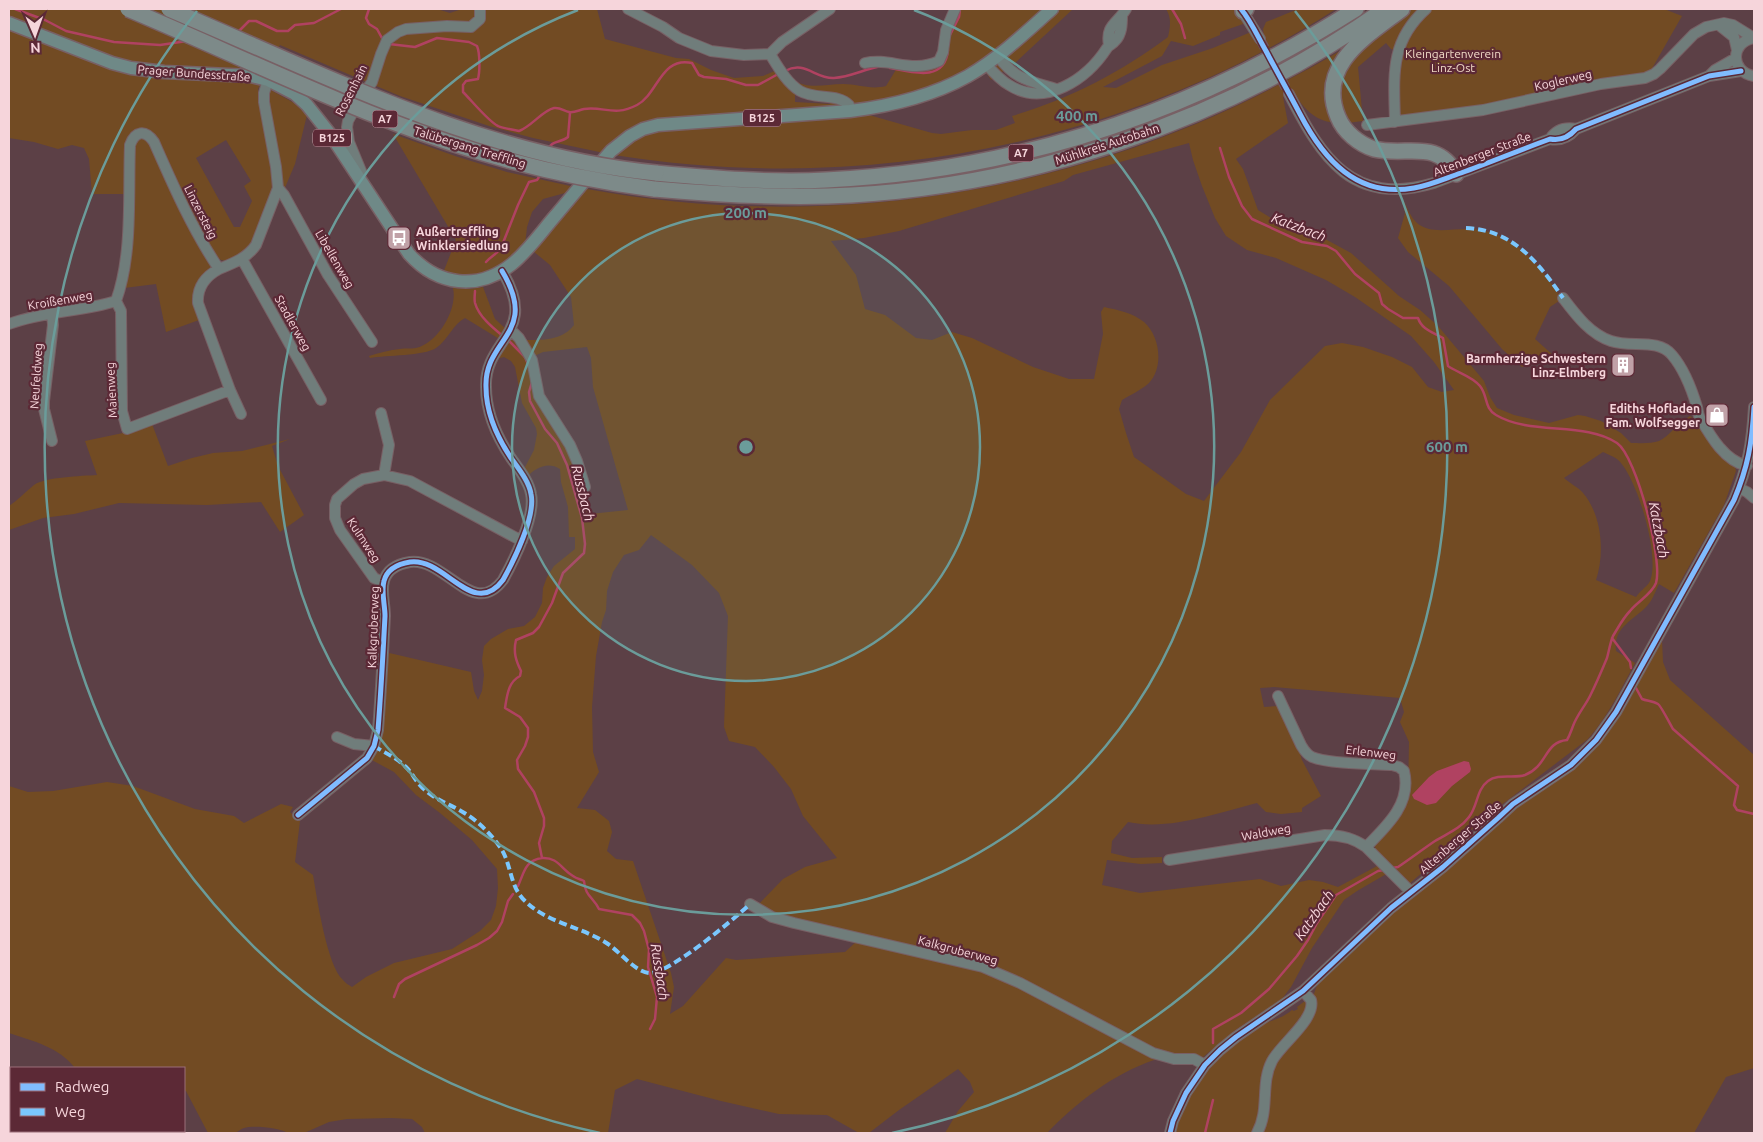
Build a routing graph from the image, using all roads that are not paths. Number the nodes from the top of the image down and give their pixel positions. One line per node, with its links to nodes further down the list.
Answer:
1 (128, 9): 36 (highway, Talübergang Treffling / A7, bridge)
2 (169, 9): 33 (highway, Talübergang Treffling / A7, bridge)
3 (480, 9): 32 (street, Rosenhain)
4 (628, 9): 18 (street)
5 (830, 9): 18 (street)
6 (954, 9): 21 (street)
7 (1052, 9): 20 (main road, B125)
8 (1356, 9): 33 (highway, Mühlkreis Autobahn / A7)
9 (1384, 9): 36 (highway, Mühlkreis Autobahn / A7)
10 (1402, 9): 34 (highway)
11 (1426, 9): 30 (street)
12 (1243, 10): 17 (street)
13 (1124, 12): 27 (street)
14 (9, 23): 26 (main road, Prager Bundesstraße / B125)
15 (1719, 25): 16 (street); 19 (street); 30 (street, Koglerweg)
16 (1754, 38): 19 (street, Altenberger Straße)
17 (1260, 39)
18 (770, 54): 29 (street)
19 (1737, 54): 23 (street); 24 (street, Altenberger Straße)
20 (998, 56): 22 (main road, B125); 27 (street)
21 (866, 62)
22 (986, 64): 27 (street); 29 (main road, B125)
23 (1741, 71): 24 (street, Altenberger Straße); 25 (street, Altenberger Straße)
24 (1709, 76): 34 (street, Altenberger Straße)
25 (1754, 76)
26 (268, 80): 35 (street); 39 (main road, Prager Bundesstraße / B125)
27 (1056, 89)
28 (1289, 94): 34 (street, Altenberger Straße)
29 (850, 111): 39 (main road, B125)
30 (1395, 122): 31 (street, Koglerweg)
31 (1367, 125)
32 (361, 171)
33 (656, 173)
34 (1456, 174)
35 (278, 188): 37 (street); 45 (street, Libellenweg)
36 (654, 189)
37 (242, 259): 38 (street); 47 (street, Stadlerweg)
38 (219, 269): 41 (street, Linzersteig); 46 (street)
39 (502, 271): 44 (street, Kalkgruberweg)
40 (1563, 298): 52 (street)
41 (116, 301): 42 (street, Kroißenweg); 46 (street, Maienweg)
42 (52, 313): 43 (street, Kroißenweg); 51 (street, Neufeldweg)
43 (9, 324)
44 (508, 335): 54 (street); 57 (street, Kalkgruberweg)
45 (372, 342)
46 (230, 390): 50 (street)
47 (321, 400)
48 (1754, 407): 52 (street, Altenberger Straße)
49 (381, 413): 53 (street)
50 (241, 414)
51 (52, 441)
52 (1747, 466): 55 (street, Altenberger Straße)
53 (384, 475): 57 (street, Kulmweg); 58 (street, Kulmweg)
54 (585, 487)
55 (1739, 488): 56 (street); 65 (street, Altenberger Straße)
56 (1754, 498)
57 (522, 541): 58 (street, Kalkgruberweg)
58 (384, 582): 61 (street, Kalkgruberweg)
59 (1278, 696): 63 (street, Erlenweg)
60 (337, 737): 61 (street)
61 (374, 746): 62 (street, Kalkgruberweg)
62 (298, 814)
63 (1366, 847): 64 (street, Waldweg); 65 (street)
64 (1169, 860)
65 (1411, 892): 67 (street, Altenberger Straße)
66 (750, 904): 68 (street, Kalkgruberweg)
67 (1303, 991): 68 (street, Altenberger Straße); 70 (street)
68 (1205, 1065): 69 (street, Altenberger Straße)
69 (1170, 1133)
70 (1257, 1133)

